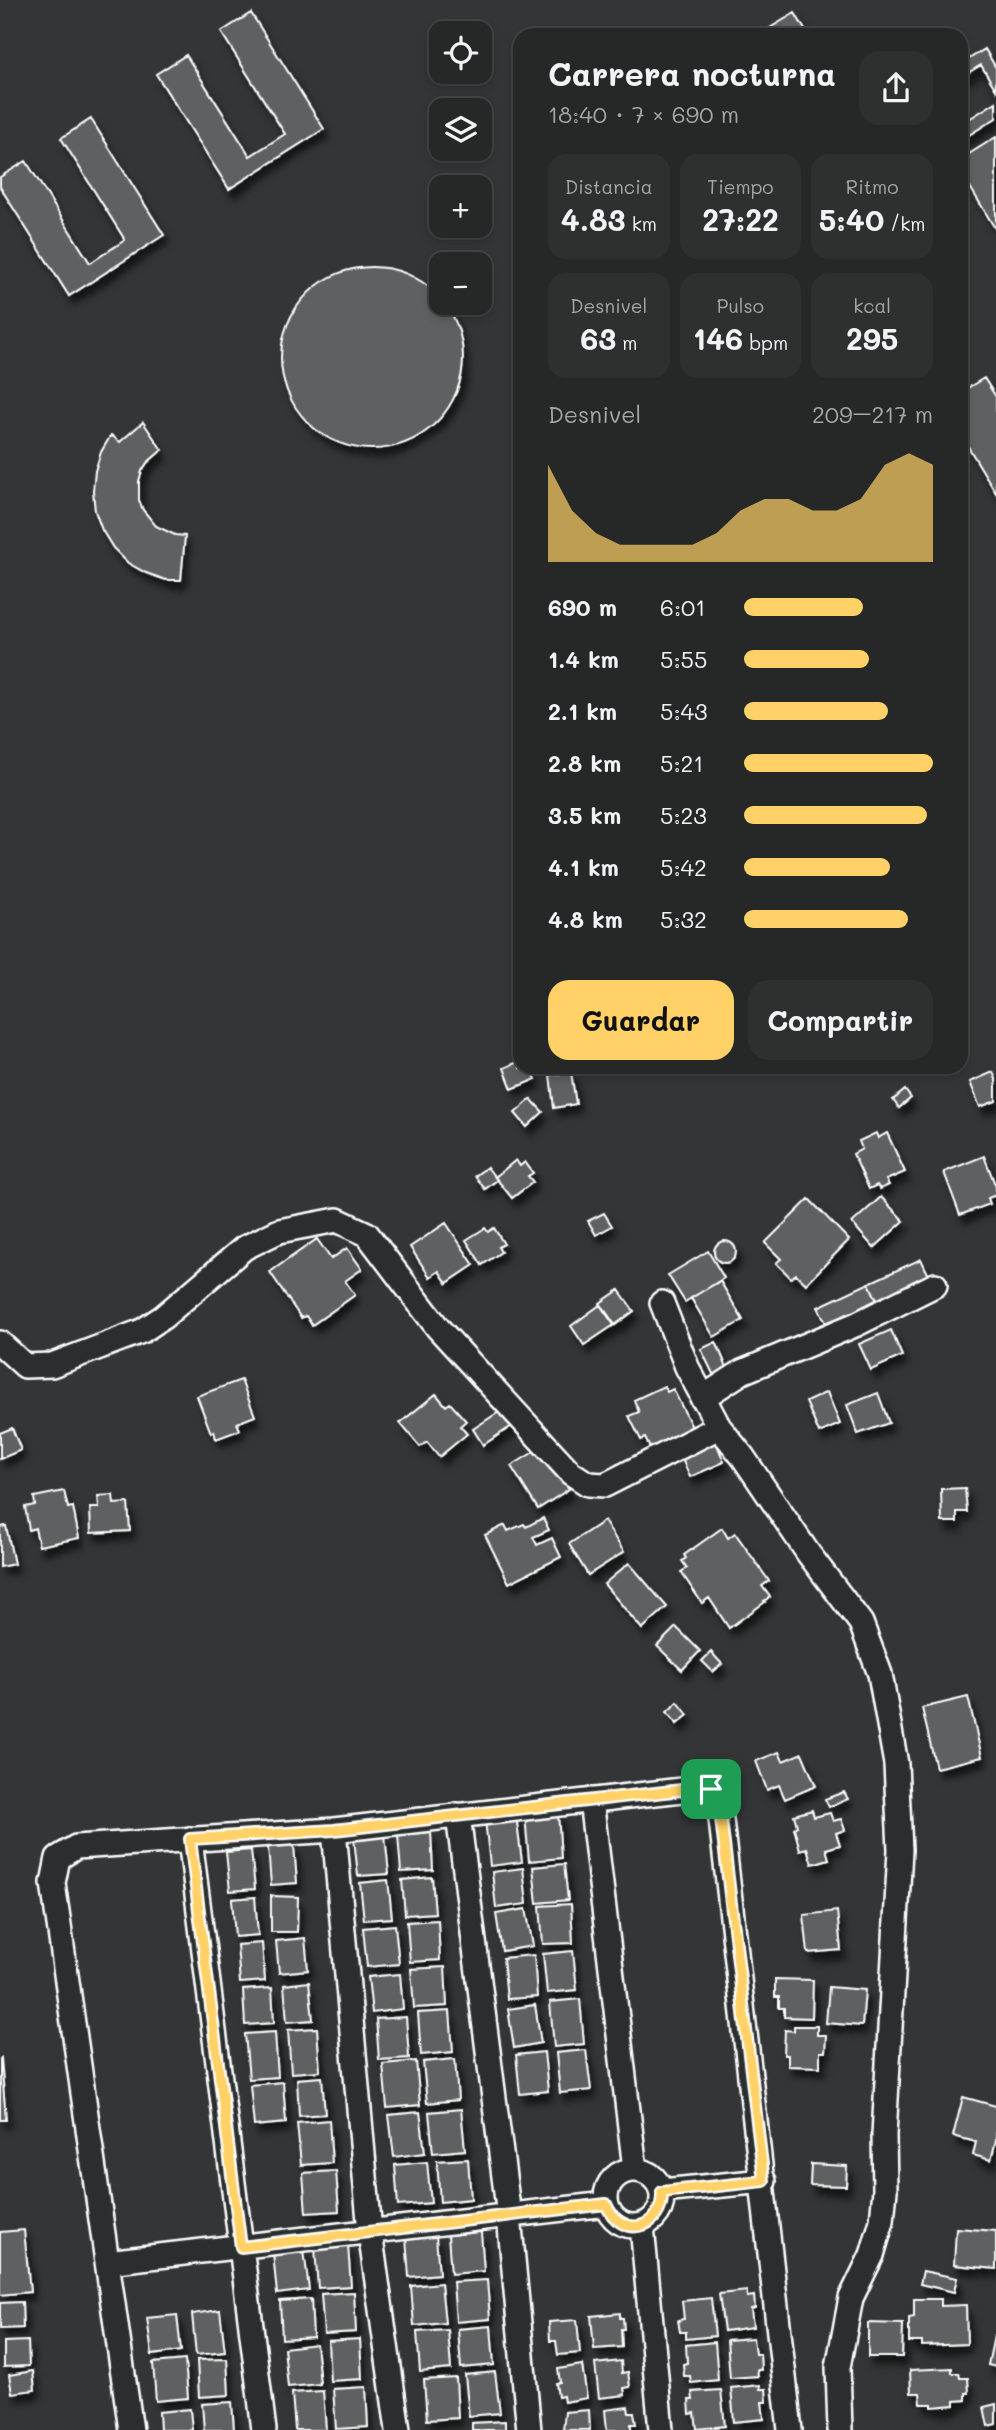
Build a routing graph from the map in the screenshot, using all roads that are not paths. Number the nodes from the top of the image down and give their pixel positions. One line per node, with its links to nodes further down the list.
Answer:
1 (935, 1285): 4 (street)
2 (662, 1303): 4 (street)
3 (0, 1343): 5 (street)
4 (702, 1398): 5 (street)
5 (719, 1427): 25 (street)
6 (591, 1800): 7 (street); 10 (street); 11 (street)
7 (458, 1815): 8 (street); 14 (street)
8 (334, 1830): 9 (street); 16 (street)
9 (190, 1839): 17 (street); 18 (street)
10 (635, 2169): 12 (street); 13 (street)
11 (764, 2181): 12 (street); 24 (street)
12 (662, 2192): 15 (street)
13 (606, 2204): 14 (street); 15 (street)
14 (509, 2216): 16 (street); 22 (street)
15 (642, 2226): 23 (street)
16 (370, 2232): 17 (street); 21 (street)
17 (241, 2247): 18 (street); 20 (street)
18 (107, 2262): 19 (street)
19 (131, 2430)
20 (264, 2430)
21 (398, 2430)
22 (529, 2430)
23 (661, 2430)
24 (790, 2430)
25 (840, 2430)

